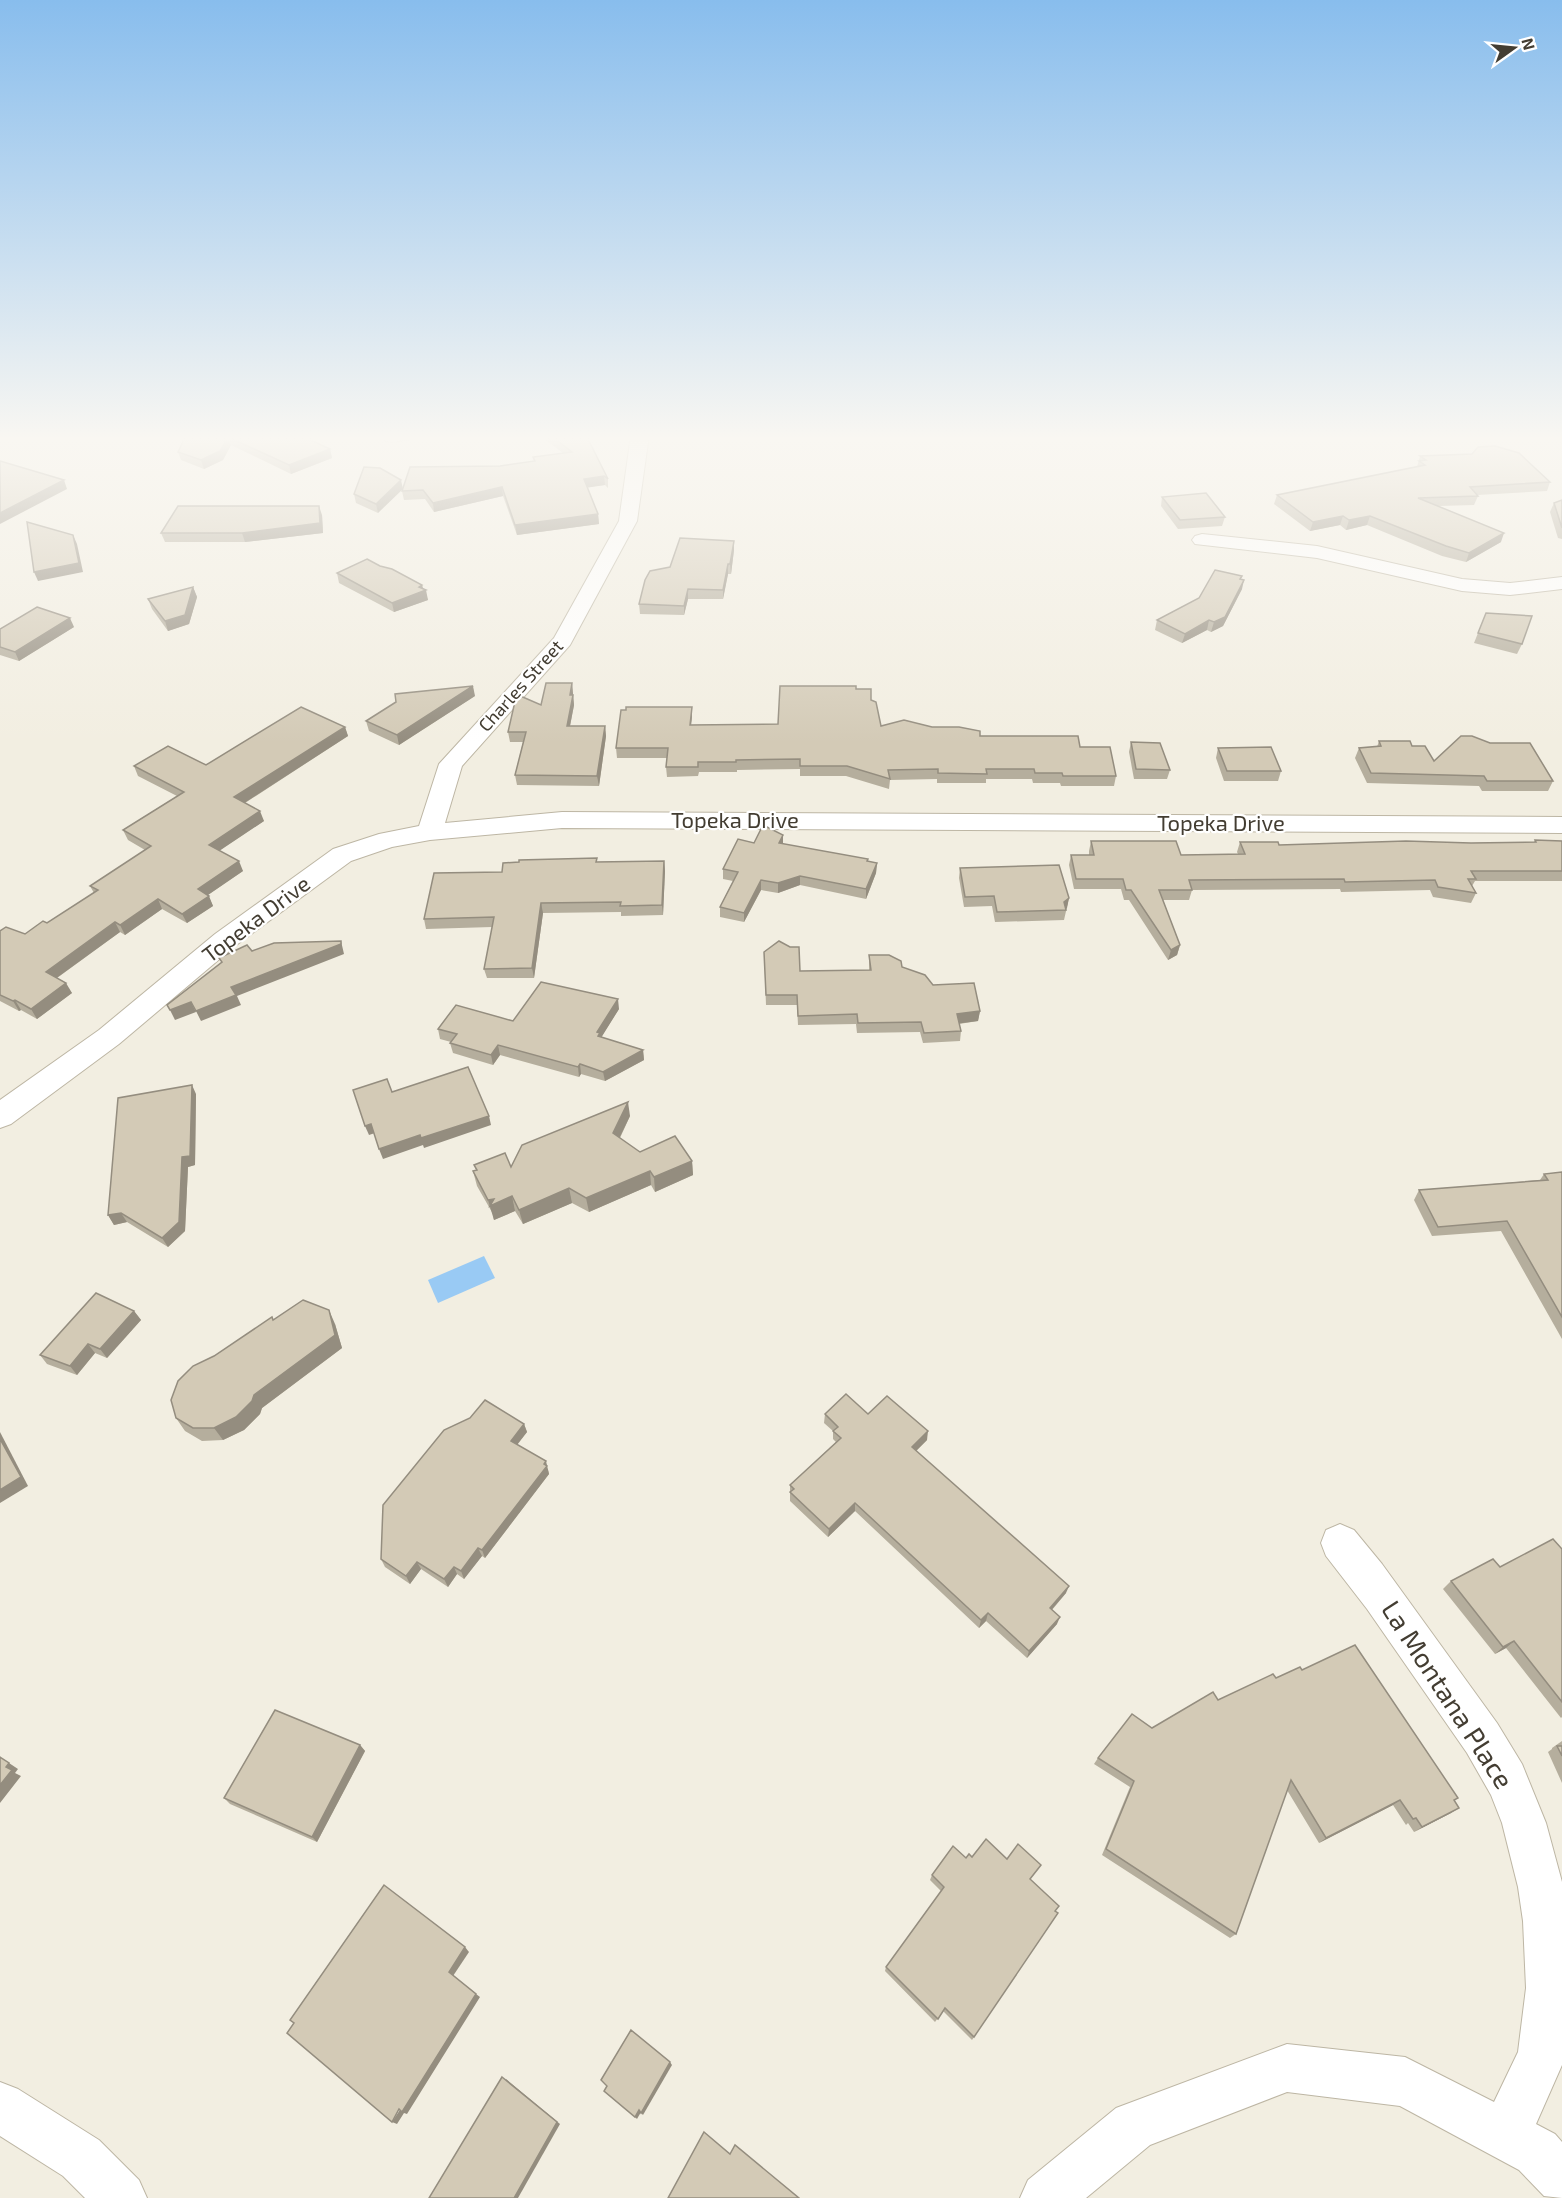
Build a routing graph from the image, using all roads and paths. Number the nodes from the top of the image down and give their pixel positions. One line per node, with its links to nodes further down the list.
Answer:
1 (619, 538): 5 (street, Charles Street)
2 (1202, 540): 3 (street)
3 (1562, 583)
4 (1562, 825): 5 (street, Topeka Drive)
5 (430, 832): 6 (street, Topeka Drive)
6 (0, 1116)
7 (1340, 1543): 9 (street, La Montana Place)
8 (0, 2107): 11 (street)
9 (1504, 2135): 10 (street); 12 (street)
10 (1562, 2178)
11 (121, 2198)
12 (1046, 2198)

